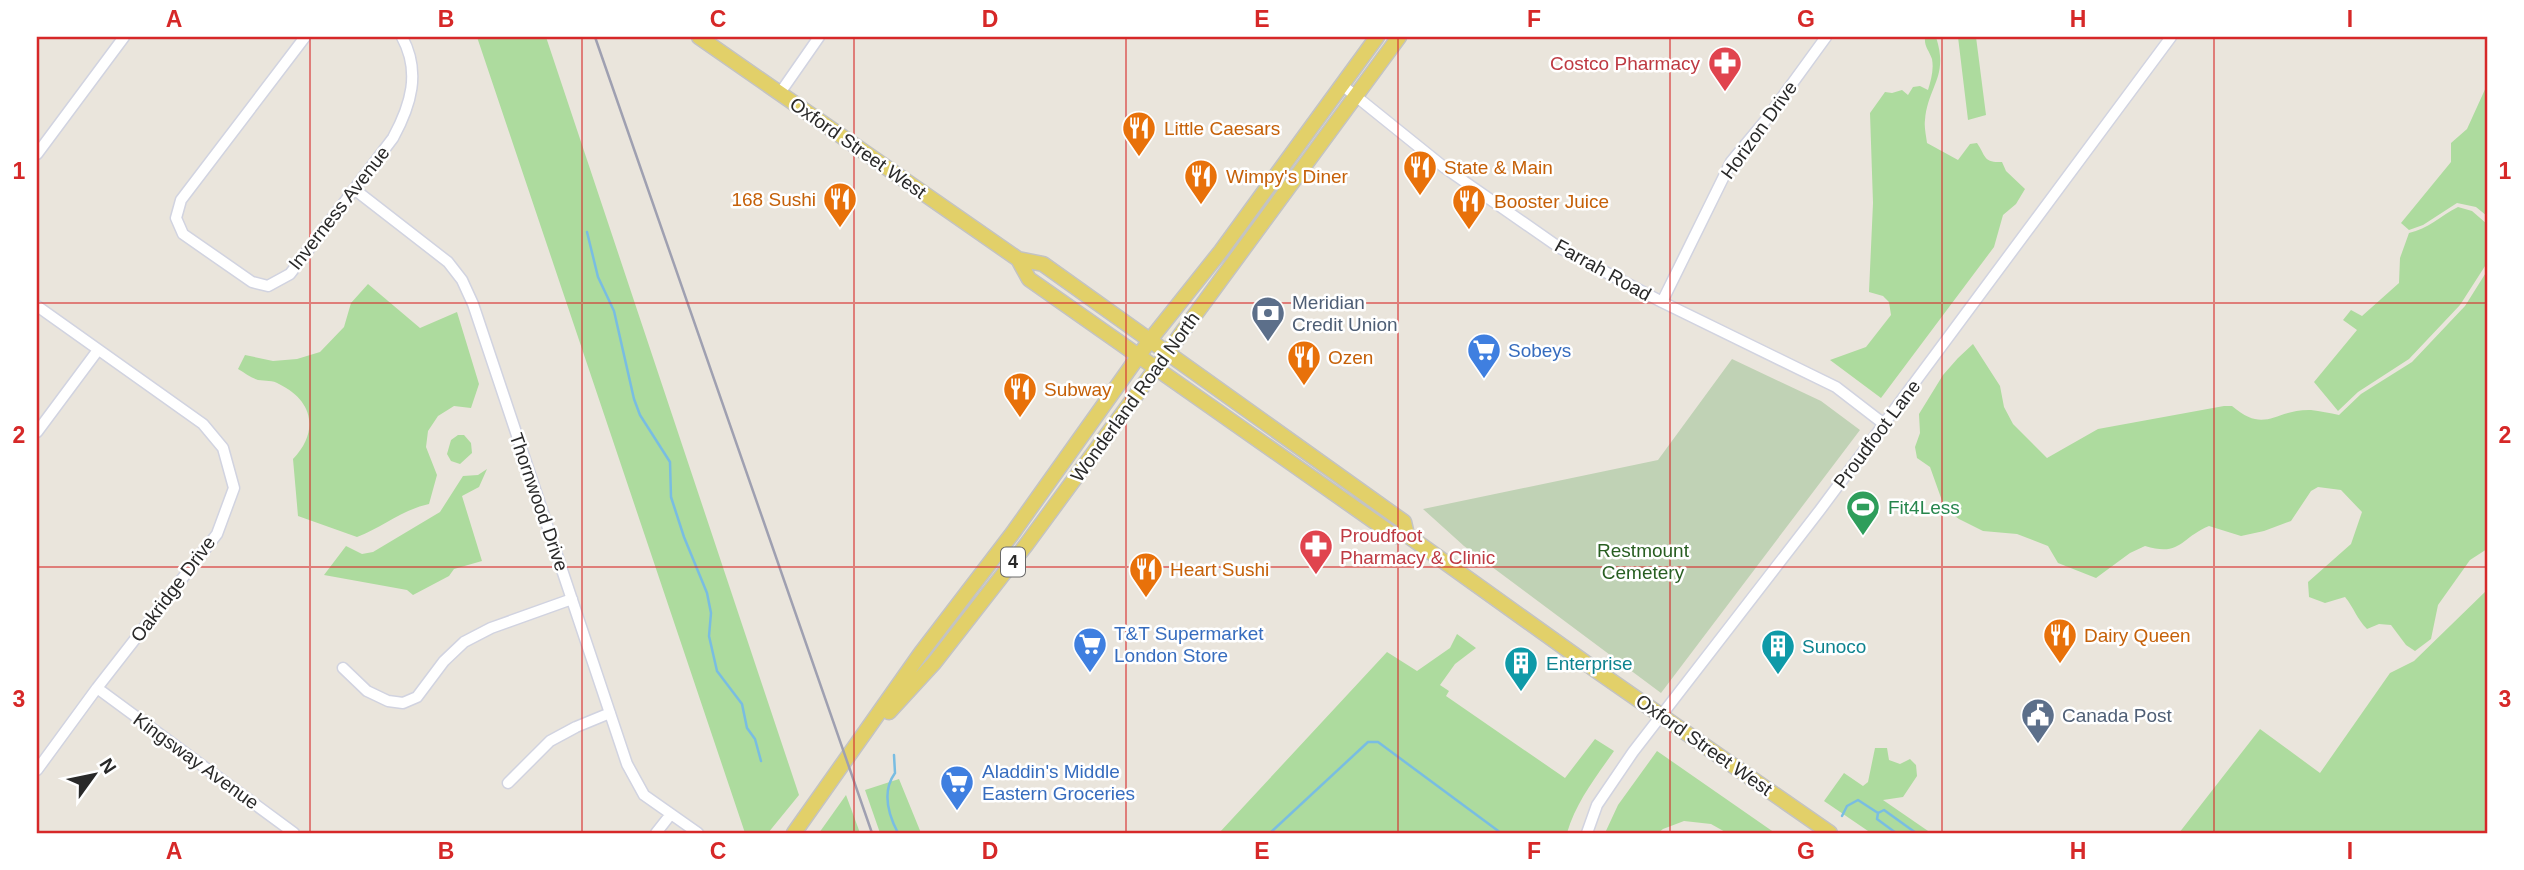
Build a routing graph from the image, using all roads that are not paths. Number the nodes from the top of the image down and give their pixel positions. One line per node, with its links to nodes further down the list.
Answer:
1 (124, 37): 13 (street)
2 (305, 37): 14 (street, Inverness Avenue)
3 (402, 37): 14 (street, Inverness Avenue)
4 (699, 37): 11 (main road, Oxford Street West)
5 (819, 37): 11 (street)
6 (1377, 37): 10 (main road, Wonderland Road North / 4)
7 (1399, 37): 12 (main road, Wonderland Road North / 4)
8 (1826, 37): 16 (street, Horizon Drive)
9 (2171, 37): 23 (street, Proudfoot Lane)
10 (1342, 85): 12 (street, Farrah Road); 18 (main road, Wonderland Road North / 4)
11 (780, 93): 15 (main road, Oxford Street West)
12 (1356, 97): 16 (street, Farrah Road); 20 (main road, Wonderland Road North / 4)
13 (37, 153)
14 (354, 189): 26 (street, Thornwood Drive)
15 (1018, 259): 18 (main road, Oxford Street West); 21 (main road, Oxford Street West)
16 (1662, 302): 23 (street, Farrah Road)
17 (37, 306): 19 (street, Oakridge Drive)
18 (1150, 340): 20 (main road, Oxford Street West); 21 (main road, Wonderland Road North / 4)
19 (98, 351): 24 (street); 28 (street, Oakridge Drive)
20 (1167, 352): 22 (main road, Wonderland Road North / 4); 25 (main road, Oxford Street West)
21 (1140, 356): 22 (main road, Oxford Street West); 31 (main road, Wonderland Road North / 4)
22 (1156, 367): 25 (main road, Oxford Street West); 31 (main road, Wonderland Road North / 4)
23 (1884, 424): 30 (street, Proudfoot Lane)
24 (37, 432)
25 (1407, 535): 30 (main road, Oxford Street West)
26 (572, 600): 27 (street); 29 (street, Thornwood Drive)
27 (343, 668)
28 (97, 688): 32 (street, Oakridge Drive); 35 (street, Kingsway Avenue)
29 (610, 713): 33 (street); 34 (street, Thornwood Drive)
30 (1661, 716): 39 (street, Proudfoot Lane); 40 (main road, Oxford Street West)
31 (857, 746): 38 (main road, Wonderland Road North / 4)
32 (37, 770)
33 (508, 783)
34 (671, 814): 36 (street); 37 (street, Thornwood Drive)
35 (294, 833)
36 (656, 833)
37 (698, 833)
38 (794, 833)
39 (1587, 833)
40 (1830, 833)

